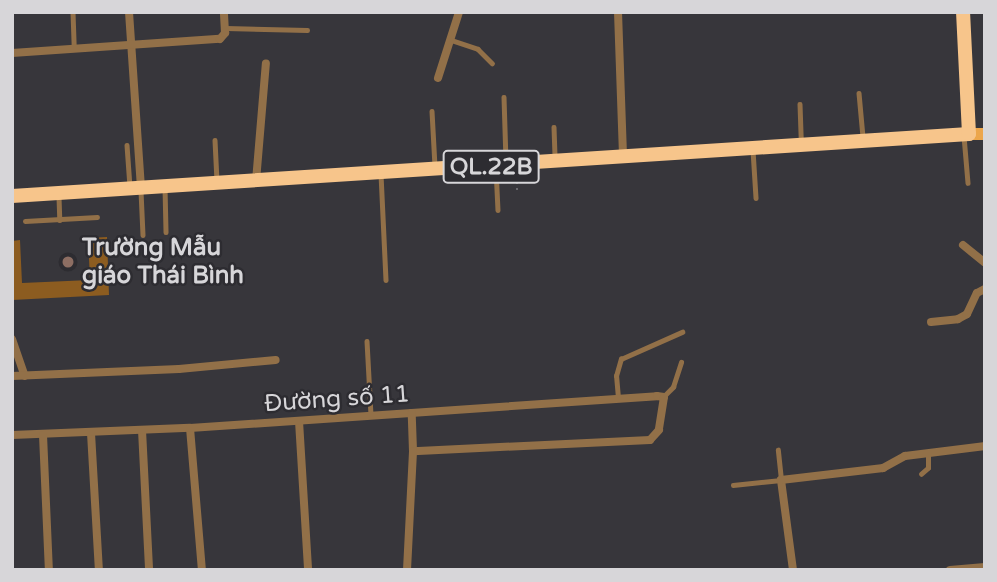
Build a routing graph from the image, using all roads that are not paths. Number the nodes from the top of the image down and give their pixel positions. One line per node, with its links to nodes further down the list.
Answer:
1 (73, 12): 11 (lane)
2 (129, 12): 10 (street)
3 (224, 12): 7 (street)
4 (458, 12): 9 (street)
5 (618, 12): 28 (street)
6 (962, 12): 22 (highway)
7 (225, 28): 8 (lane); 10 (street)
8 (307, 30)
9 (451, 40): 14 (lane); 15 (street)
10 (131, 45): 11 (street); 37 (street)
11 (74, 49): 12 (street)
12 (12, 53)
13 (265, 63): 33 (street)
14 (492, 63)
15 (438, 78)
16 (859, 93): 24 (lane)
17 (504, 97): 30 (lane)
18 (800, 104): 26 (lane)
19 (432, 111): 31 (lane)
20 (554, 127): 29 (lane)
21 (985, 134): 22 (main road)
22 (967, 135): 24 (highway, QL.22B); 35 (lane)
23 (215, 140): 34 (lane)
24 (863, 142): 26 (highway, QL.22B)
25 (127, 145): 37 (lane)
26 (801, 146): 27 (highway, QL.22B)
27 (753, 149): 28 (highway, QL.22B); 40 (lane)
28 (623, 158): 29 (highway, QL.22B)
29 (555, 163): 30 (highway, QL.22B)
30 (506, 166): 31 (highway, QL.22B); 41 (lane)
31 (435, 170): 32 (highway, QL.22B)
32 (381, 174): 33 (highway, QL.22B); 49 (lane)
33 (256, 181): 34 (highway, QL.22B)
34 (217, 182): 36 (highway, QL.22B)
35 (968, 183)
36 (165, 186): 37 (highway, QL.22B); 45 (lane)
37 (135, 188): 38 (highway, QL.22B); 46 (lane)
38 (58, 193): 39 (highway, QL.22B); 43 (lane)
39 (12, 196)
40 (756, 198)
41 (498, 210)
42 (97, 217): 43 (lane)
43 (60, 220): 44 (lane)
44 (25, 221)
45 (166, 232)
46 (143, 235)
47 (963, 245): 48 (street)
48 (985, 263)
49 (386, 280)
50 (985, 289): 51 (street)
51 (931, 322)
52 (682, 332): 60 (lane)
53 (12, 338): 58 (street)
54 (367, 341): 62 (lane)
55 (276, 360): 58 (street)
56 (681, 362): 59 (lane)
57 (12, 376): 58 (street)
58 (25, 376)
59 (664, 397): 60 (street, Đường số 11); 71 (street)
60 (618, 399): 61 (street, Đường số 11)
61 (412, 413): 62 (street, Đường số 11); 71 (street)
62 (372, 416): 63 (street, Đường số 11)
63 (299, 421): 64 (street, Đường số 11); 81 (street)
64 (190, 428): 65 (street, Đường số 11); 80 (street)
65 (142, 430): 66 (street, Đường số 11); 79 (street)
66 (91, 433): 68 (street, Đường số 11); 78 (street)
67 (12, 435): 68 (street, Đường số 11)
68 (43, 435): 77 (street)
69 (985, 446): 72 (street)
70 (778, 450): 74 (lane)
71 (413, 451): 82 (street)
72 (928, 453): 73 (lane); 74 (street)
73 (920, 474)
74 (781, 480): 75 (lane); 83 (street)
75 (733, 485)
76 (985, 567): 84 (street)
77 (50, 570)
78 (99, 570)
79 (149, 570)
80 (202, 570)
81 (308, 570)
82 (407, 570)
83 (793, 570)
84 (950, 570)

